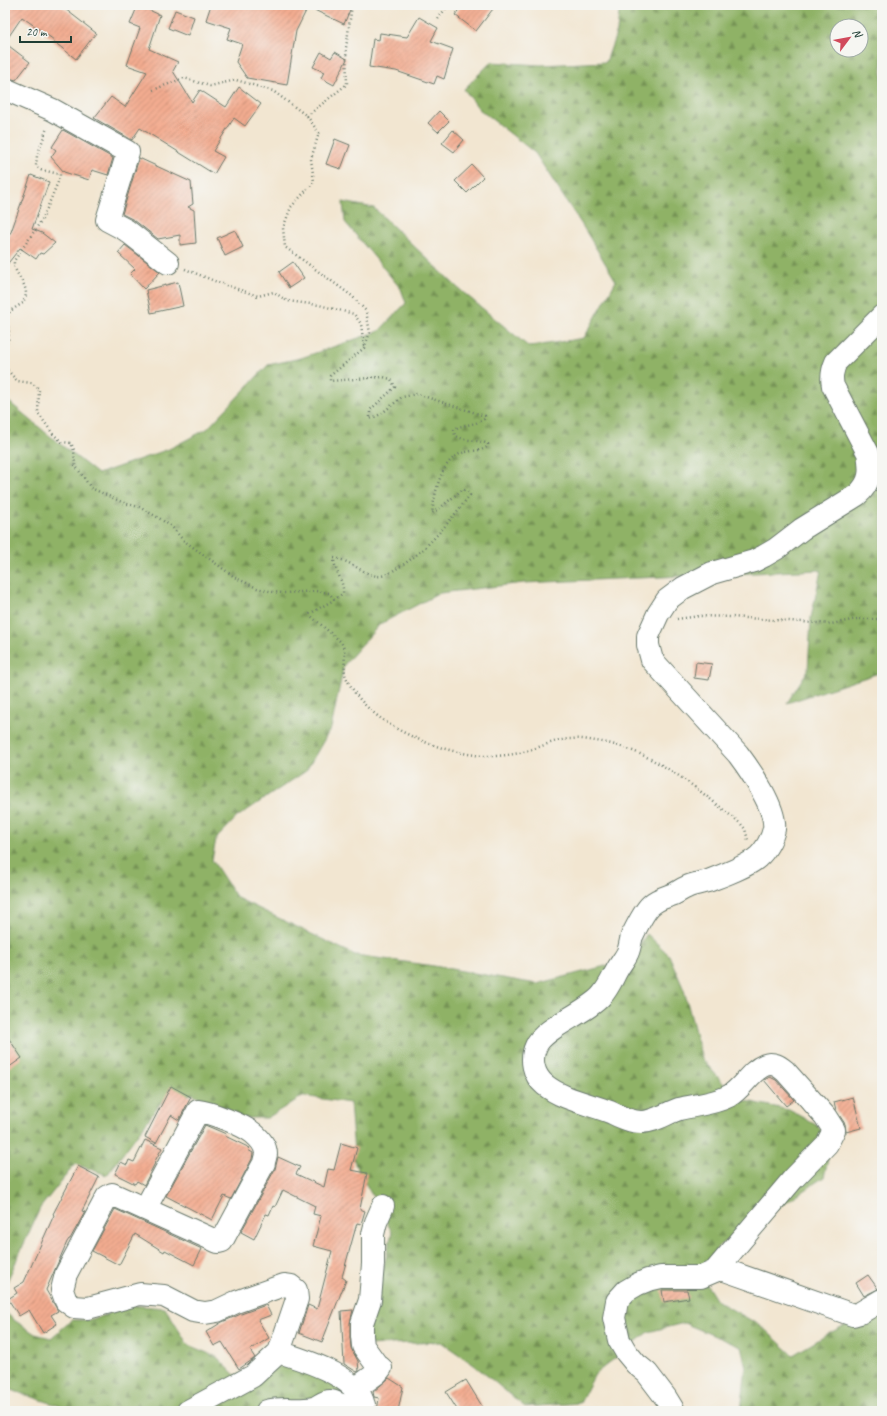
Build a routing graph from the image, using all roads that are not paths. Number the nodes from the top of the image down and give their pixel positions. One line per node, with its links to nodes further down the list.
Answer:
1 (5, 89): 2 (street)
2 (168, 263)
3 (882, 316): 6 (street)
4 (383, 1206): 9 (street)
5 (146, 1209): 5 (street); 8 (street)
6 (719, 1268): 7 (street); 12 (street)
7 (882, 1300)
8 (279, 1352): 9 (street); 10 (street)
9 (361, 1402): 11 (street)
10 (188, 1411)
11 (267, 1411)
12 (674, 1411)

